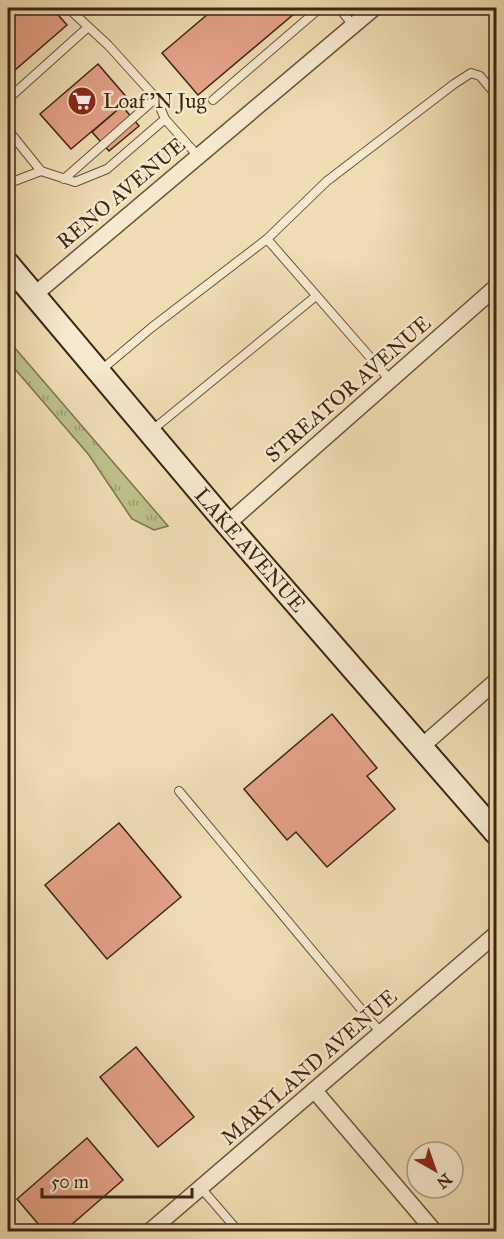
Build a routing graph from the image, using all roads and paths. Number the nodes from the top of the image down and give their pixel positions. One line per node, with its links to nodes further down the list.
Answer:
1 (68, 8): 6 (lane)
2 (321, 8): 10 (lane)
3 (339, 8): 5 (lane)
4 (374, 8): 5 (street, RENO AVENUE)
5 (353, 25): 13 (street, RENO AVENUE)
6 (87, 28): 8 (lane); 9 (lane)
7 (496, 95): 18 (lane)
8 (156, 98): 11 (lane); 15 (lane)
9 (8, 99)
10 (213, 100)
11 (165, 119): 13 (lane); 15 (lane)
12 (8, 130): 14 (lane)
13 (198, 156): 21 (street, RENO AVENUE)
14 (41, 171): 15 (lane); 16 (lane)
15 (64, 178)
16 (10, 181): 17 (lane)
17 (8, 190)
18 (267, 238): 22 (lane); 23 (lane)
19 (8, 264): 21 (main road, LAKE AVENUE)
20 (496, 287): 24 (street, STREATOR AVENUE)
21 (34, 295): 23 (main road, LAKE AVENUE)
22 (316, 296): 24 (lane); 25 (lane)
23 (99, 372): 25 (main road, LAKE AVENUE)
24 (390, 380): 26 (street, STREATOR AVENUE)
25 (150, 432): 26 (main road, LAKE AVENUE)
26 (227, 524): 28 (main road, LAKE AVENUE)
27 (496, 681): 28 (street)
28 (421, 747): 30 (main road, LAKE AVENUE)
29 (179, 791): 32 (lane)
30 (496, 833)
31 (496, 934): 32 (street, MARYLAND AVENUE)
32 (381, 1033): 33 (street, MARYLAND AVENUE)
33 (314, 1090): 34 (street, MARYLAND AVENUE); 37 (street)
34 (201, 1188): 35 (street, MARYLAND AVENUE); 36 (lane)
35 (149, 1232)
36 (238, 1232)
37 (435, 1232)

